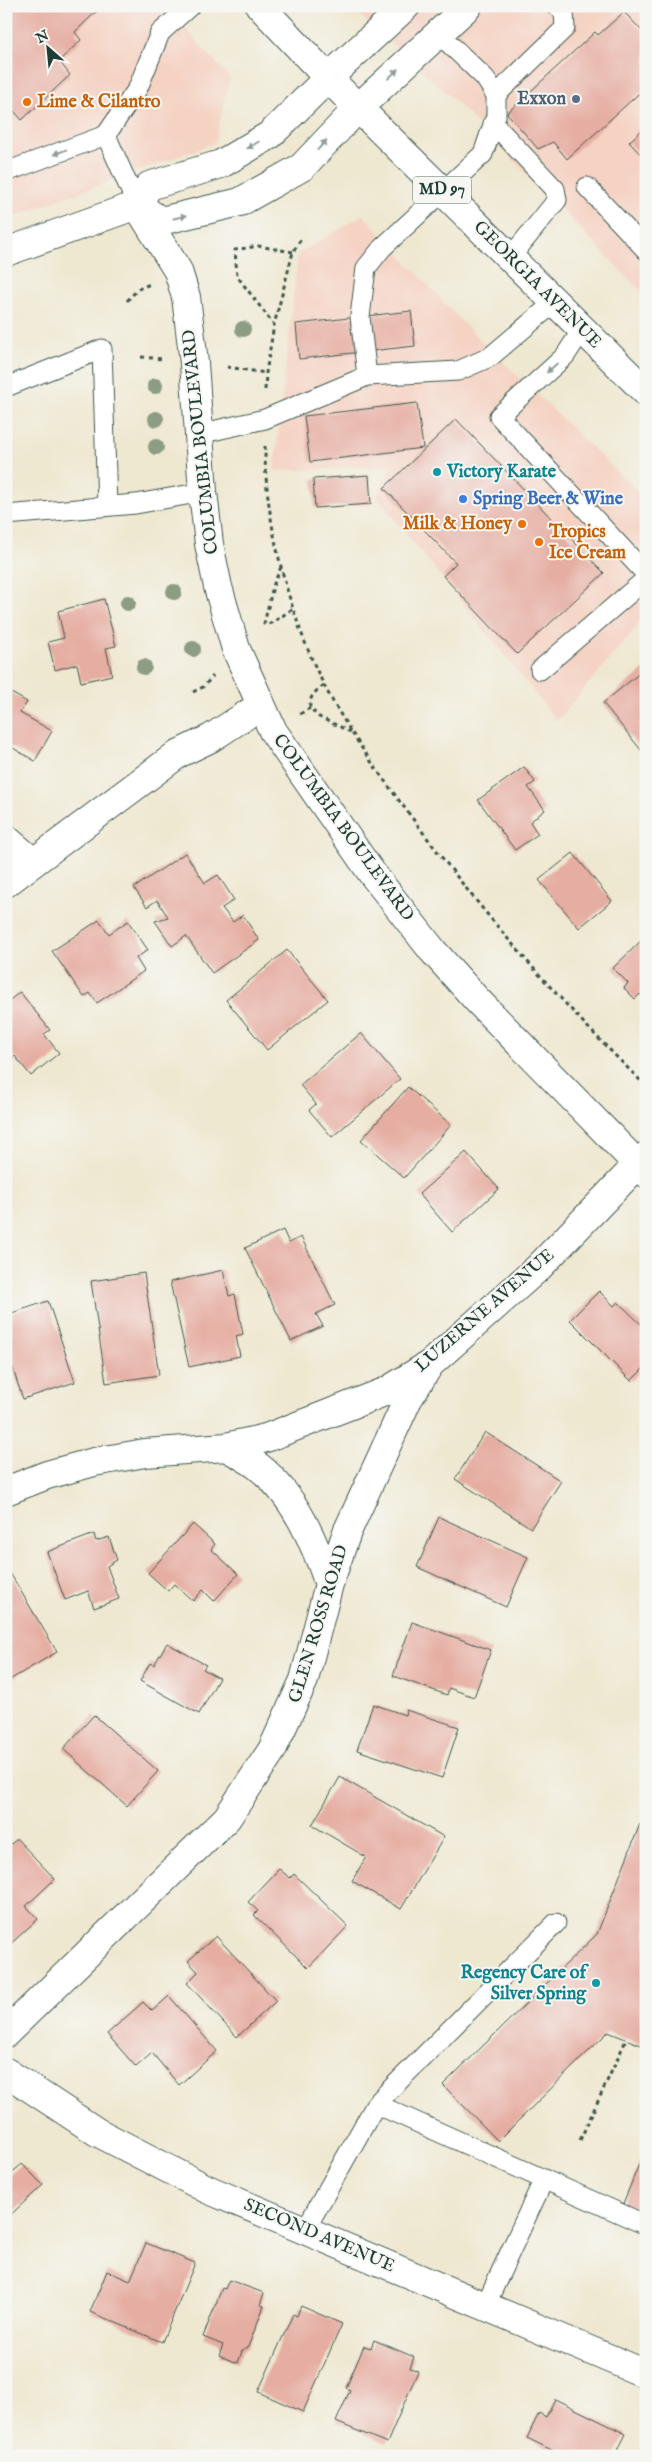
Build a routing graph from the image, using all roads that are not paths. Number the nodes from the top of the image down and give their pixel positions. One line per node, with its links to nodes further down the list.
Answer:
1 (190, 6): 11 (lane)
2 (260, 6): 7 (street, GEORGIA AVENUE / MD 97)
3 (406, 6): 7 (street)
4 (468, 6): 6 (street)
5 (557, 6): 8 (lane)
6 (438, 33): 8 (lane); 9 (street, one-way to 6)
7 (328, 78): 9 (street, GEORGIA AVENUE / MD 97); 15 (street, one-way to 15)
8 (496, 95): 10 (lane)
9 (358, 108): 14 (street, GEORGIA AVENUE / MD 97); 15 (street, one-way to 9)
10 (493, 123): 14 (lane); 18 (lane)
11 (106, 135): 12 (lane, one-way to 12); 15 (lane)
12 (6, 172)
13 (586, 187): 16 (lane)
14 (442, 190): 18 (street, GEORGIA AVENUE / MD 97); 21 (lane)
15 (137, 205): 17 (street); 24 (street, COLUMBIA BOULEVARD)
16 (646, 250)
17 (6, 252)
18 (510, 258): 19 (street, GEORGIA AVENUE / MD 97)
19 (555, 302): 20 (street, GEORGIA AVENUE / MD 97); 21 (lane)
20 (582, 330): 23 (street, GEORGIA AVENUE / MD 97); 28 (lane, one-way to 28)
21 (367, 376): 24 (lane)
22 (6, 387): 26 (lane)
23 (646, 392)
24 (199, 434): 25 (street, COLUMBIA BOULEVARD)
25 (203, 492): 26 (lane); 31 (street, COLUMBIA BOULEVARD)
26 (107, 506): 27 (lane)
27 (6, 515)
28 (646, 574)
29 (646, 579): 30 (lane)
30 (540, 670)
31 (260, 706): 33 (street); 35 (street, COLUMBIA BOULEVARD)
32 (6, 839): 33 (street)
33 (33, 862): 34 (street)
34 (6, 884)
35 (643, 1164): 36 (street, LUZERNE AVENUE)
36 (430, 1364): 37 (street, LUZERNE AVENUE); 39 (street, GLEN ROSS ROAD)
37 (226, 1447): 38 (street, LUZERNE AVENUE); 39 (street)
38 (6, 1491)
39 (329, 1584): 41 (street, GLEN ROSS ROAD)
40 (556, 1923): 43 (lane)
41 (6, 2033)
42 (6, 2072): 46 (street, SECOND AVENUE)
43 (376, 2104): 44 (lane); 46 (lane)
44 (544, 2179): 45 (lane); 47 (lane)
45 (646, 2225)
46 (305, 2230): 47 (street, SECOND AVENUE)
47 (485, 2306): 48 (street, SECOND AVENUE)
48 (646, 2374)

